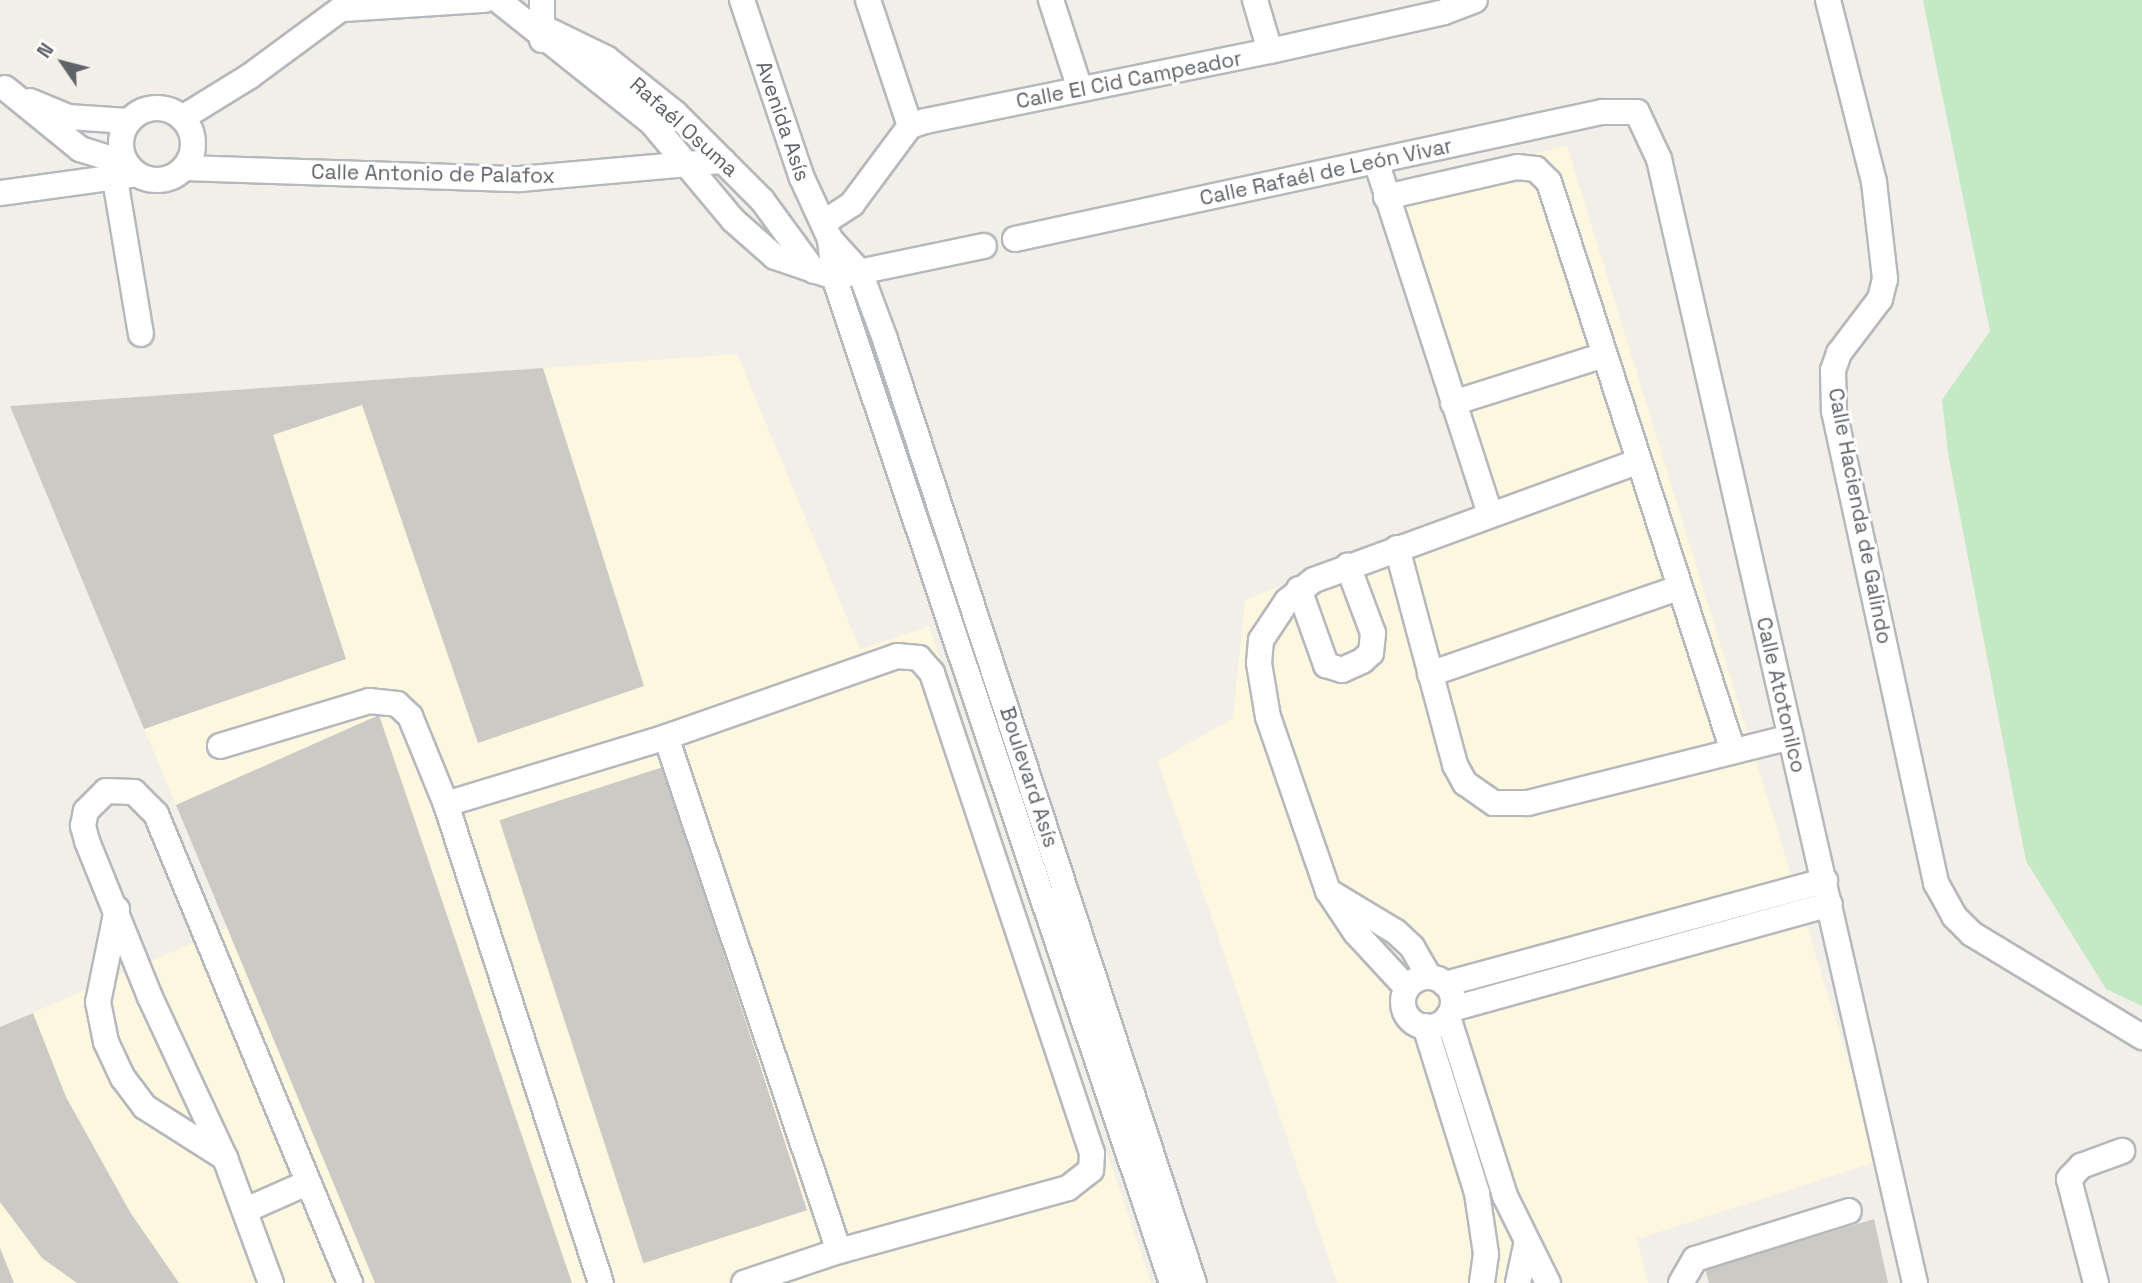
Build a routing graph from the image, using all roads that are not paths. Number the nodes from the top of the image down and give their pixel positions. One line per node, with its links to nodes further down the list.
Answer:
1 (485, 0): 10 (street)
2 (498, 0): 11 (street, Rafaél Osuma)
3 (542, 0): 11 (street)
4 (743, 0): 26 (street, Avenida Asís)
5 (868, 0): 18 (street)
6 (1051, 0): 14 (street)
7 (1255, 0): 12 (street)
8 (1475, 0): 12 (street, Calle El Cid Campeador)
9 (1828, 0): 53 (street, Calle Hacienda de Galindo)
10 (348, 5): 16 (street)
11 (537, 30): 19 (street, Rafaél Osuma); 21 (street, Rafaél Osuma)
12 (1270, 51): 14 (street, Calle El Cid Campeador)
13 (3, 85): 17 (street); 23 (street)
14 (1080, 89): 18 (street, Calle El Cid Campeador)
15 (1637, 111): 20 (street, Calle Rafaél de León Vivar); 46 (street, Calle Atotonilco)
16 (182, 118): 17 (street); 22 (street)
17 (128, 121): 23 (street)
18 (910, 126): 26 (street)
19 (723, 161): 21 (street, Calle Antonio de Palafox); 30 (street, Rafaél Osuma)
20 (1376, 161): 25 (street); 27 (street, Calle Rafaél de León Vivar)
21 (688, 166): 22 (street, Calle Antonio de Palafox); 30 (street, Rafaél Osuma)
22 (184, 168): 23 (street)
23 (125, 172): 24 (street); 31 (street)
24 (0, 193)
25 (1385, 197): 32 (street); 33 (street)
26 (826, 231): 29 (street, Avenida Asís); 30 (street, Avenida Asís)
27 (1015, 239)
28 (984, 246): 29 (street)
29 (860, 272): 30 (street); 35 (street, Boulevard Asís)
30 (824, 274): 36 (street, Boulevard Asís)
31 (141, 334)
32 (1604, 355): 33 (street); 34 (street)
33 (1453, 403): 37 (street)
34 (1637, 463): 37 (street); 40 (street)
35 (926, 465): 36 (street); 42 (street, Boulevard Asís)
36 (901, 475): 43 (street, Boulevard Asís)
37 (1490, 515): 38 (street)
38 (1397, 548): 39 (street); 44 (street)
39 (1348, 566): 41 (street); 41 (street)
40 (1679, 588): 44 (street); 48 (street)
41 (1299, 589): 54 (street)
42 (977, 619): 43 (street); 58 (street, Boulevard Asís)
43 (952, 629): 58 (street, Boulevard Asís)
44 (1430, 674): 48 (street)
45 (666, 737): 49 (street); 65 (street); 65 (street)
46 (1791, 737): 48 (street); 50 (street, Calle Atotonilco)
47 (220, 746): 49 (street)
48 (1733, 751)
49 (446, 804): 68 (street)
50 (1827, 892): 52 (street); 76 (street, Calle Atotonilco)
51 (117, 909): 60 (street); 60 (street); 61 (street)
52 (1593, 958): 54 (street); 56 (street)
53 (2056, 977): 55 (street, Calle Hacienda de Galindo); 57 (street, Calle Hacienda de Galindo)
54 (1427, 983): 56 (street); 56 (street)
55 (2142, 1017)
56 (1442, 1018): 64 (street); 72 (street)
57 (2142, 1037)
58 (1104, 1044): 70 (street, Boulevard Asís); 71 (street, Boulevard Asís)
59 (2122, 1152): 77 (street)
60 (225, 1158): 62 (street)
61 (307, 1184): 62 (street); 67 (street)
62 (246, 1210): 66 (street)
63 (1849, 1210): 75 (street)
64 (1526, 1245): 73 (street); 74 (street)
65 (839, 1251): 69 (street)
66 (271, 1283)
67 (350, 1283)
68 (601, 1283)
69 (744, 1283)
70 (1172, 1283)
71 (1194, 1283)
72 (1482, 1283)
73 (1518, 1283)
74 (1548, 1283)
75 (1681, 1283)
76 (1915, 1283)
77 (2096, 1283)

